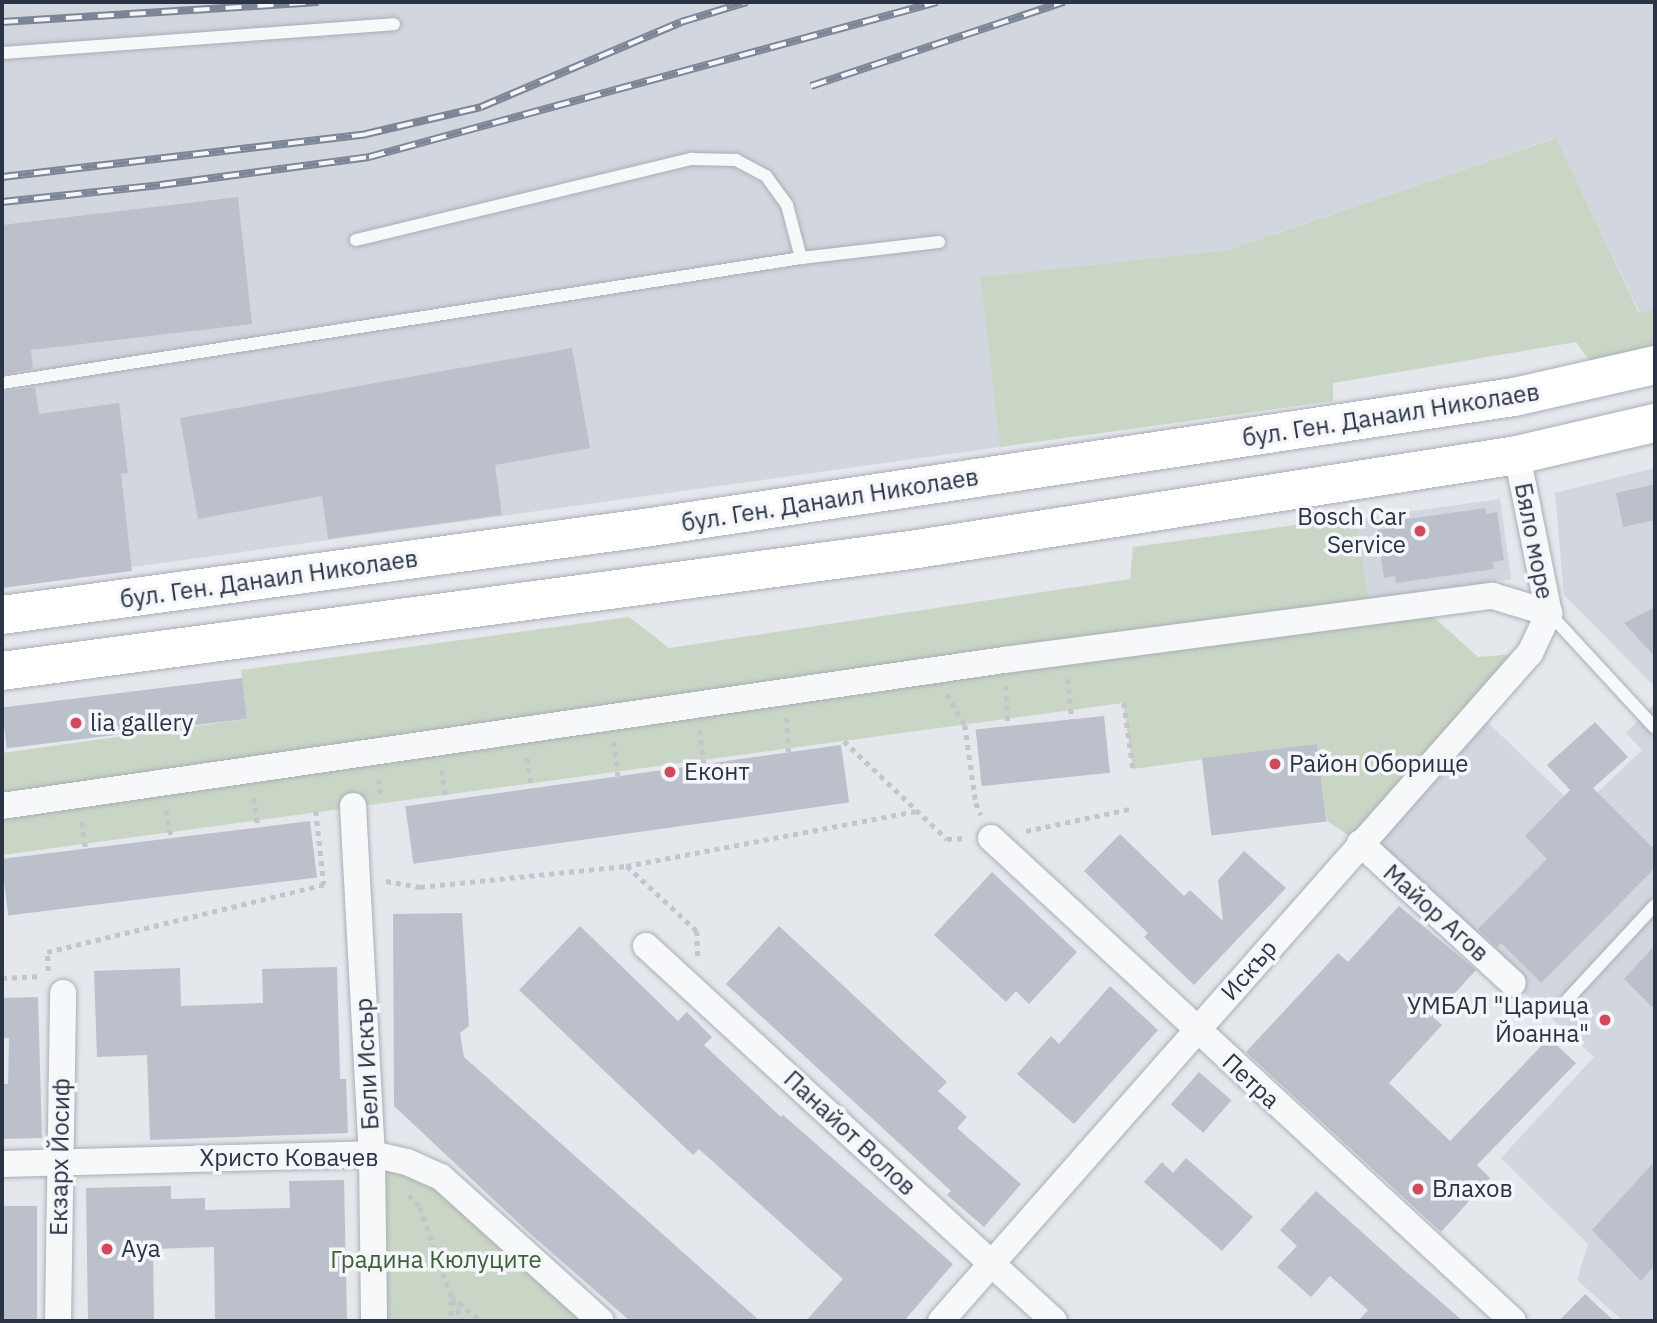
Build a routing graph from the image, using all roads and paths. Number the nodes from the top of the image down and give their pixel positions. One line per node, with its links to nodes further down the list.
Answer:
1 (394, 24): 2 (lane)
2 (2, 52)
3 (356, 240): 5 (lane)
4 (939, 242): 5 (lane)
5 (801, 258): 7 (lane)
6 (1655, 365): 11 (main road, бул. Ген. Данаил Николаев)
7 (2, 383)
8 (1655, 423): 9 (main road)
9 (1517, 455): 10 (street, Бяло море); 14 (main road)
10 (1549, 613): 12 (street); 19 (lane, Бяло море); 28 (street, Искър)
11 (2, 615)
12 (1065, 652): 13 (street); 16 (path)
13 (1004, 660): 18 (path); 22 (street)
14 (2, 671)
15 (1124, 703): 21 (path)
16 (1072, 720)
17 (965, 724): 27 (path)
18 (1008, 727)
19 (1655, 728)
20 (844, 741): 26 (path)
21 (1133, 769)
22 (2, 806)
23 (354, 806): 30 (street, Бели Искър)
24 (1134, 808): 27 (path)
25 (316, 811): 31 (path)
26 (918, 811): 27 (path); 29 (path)
27 (992, 838): 39 (street, Петра)
28 (1360, 843): 35 (street, Майор Агов); 39 (street, Искър)
29 (626, 866): 30 (path); 37 (path)
30 (357, 876): 31 (path); 40 (street, Бели Искър)
31 (324, 885): 34 (path)
32 (1655, 905): 38 (lane)
33 (646, 946): 37 (street, Панайот Волов)
34 (2, 978)
35 (1513, 983)
36 (63, 993): 41 (street, Екзарх Йосиф)
37 (698, 994): 43 (street, Панайот Волов)
38 (1568, 999)
39 (1196, 1030): 43 (street, Искър); 53 (street, Петра)
40 (372, 1154): 41 (street, Христо Ковачев); 44 (path); 46 (street, Бели Искър); 50 (street, Христо Ковачев)
41 (60, 1163): 42 (street, Христо Ковачев); 45 (street, Екзарх Йосиф)
42 (2, 1164)
43 (992, 1263): 51 (street, Искър); 52 (street, Панайот Волов)
44 (451, 1296): 47 (path); 48 (path); 49 (path)
45 (58, 1321)
46 (374, 1321)
47 (452, 1321)
48 (463, 1321)
49 (481, 1321)
50 (601, 1321)
51 (941, 1321)
52 (1054, 1321)
53 (1513, 1321)

